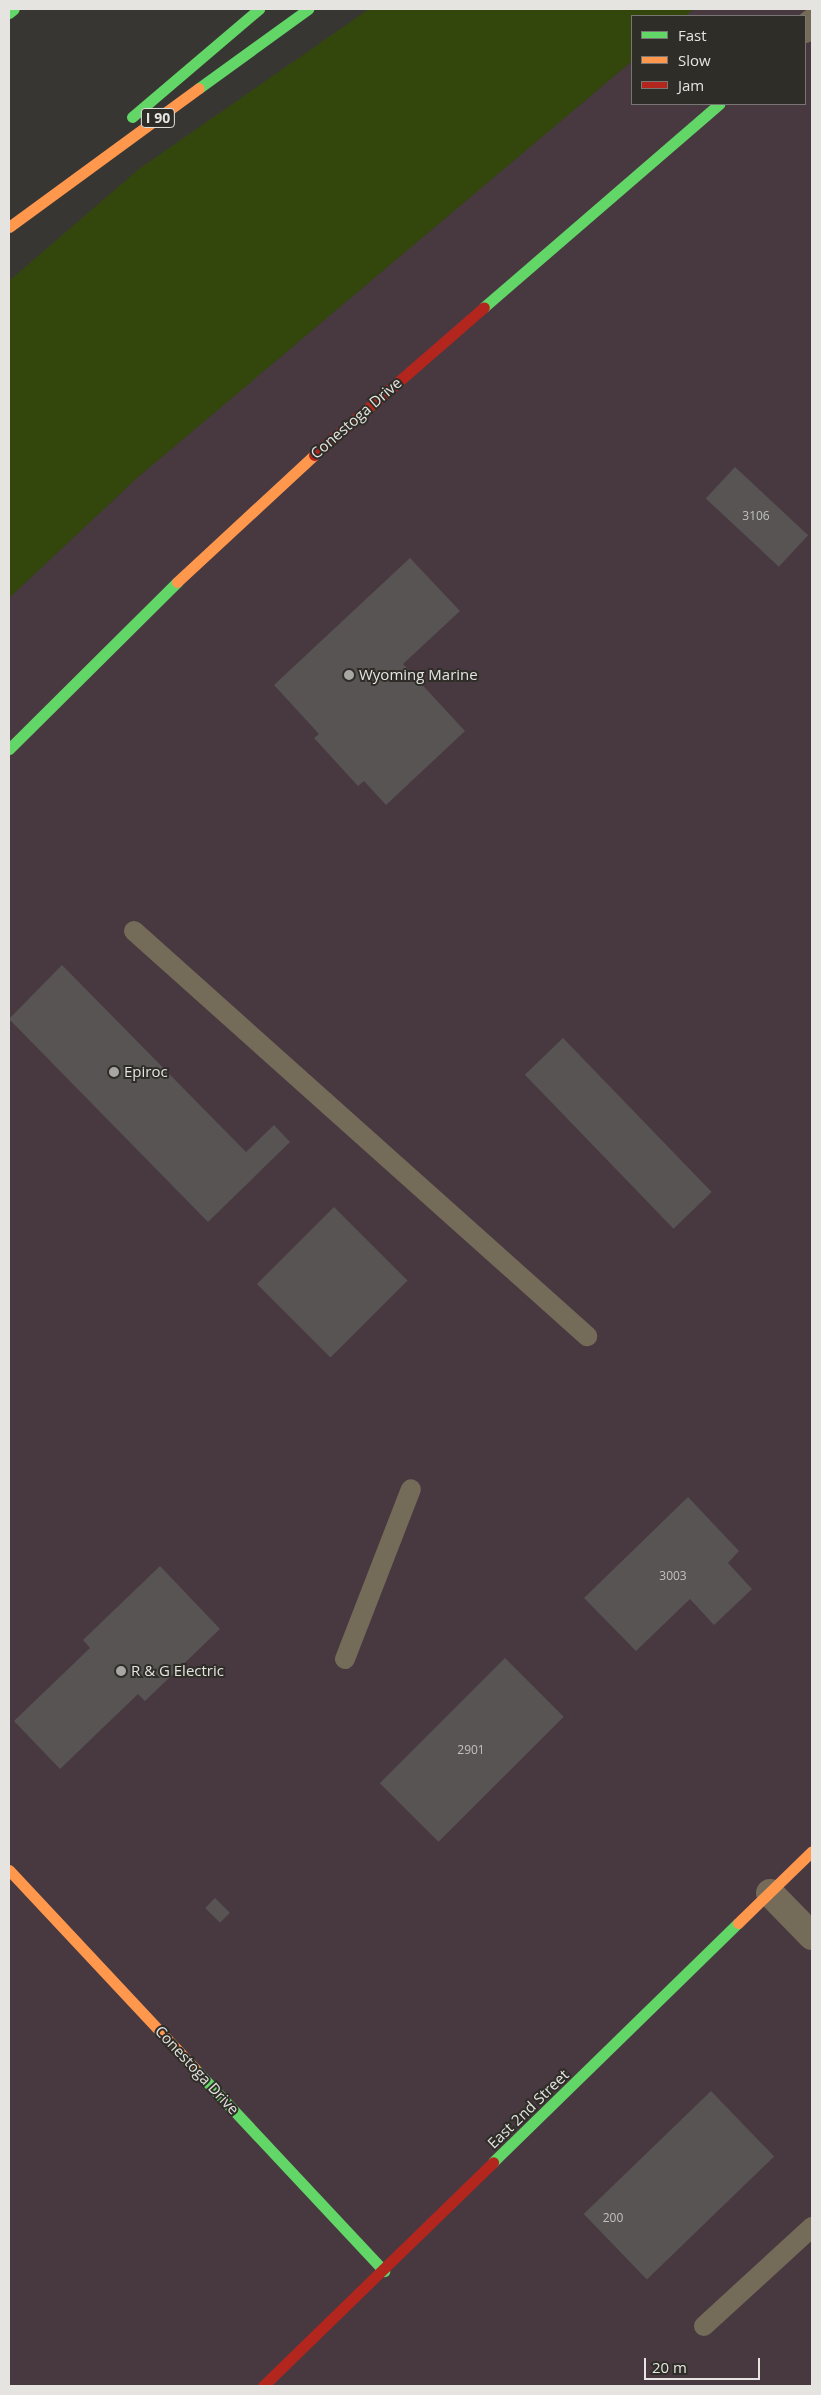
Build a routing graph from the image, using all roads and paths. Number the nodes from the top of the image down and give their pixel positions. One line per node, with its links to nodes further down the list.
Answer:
1 (14, 9): 4 (main road)
2 (259, 9): 6 (main road, I 90)
3 (308, 9): 9 (main road, I 90)
4 (9, 13)
5 (718, 105): 10 (main road, Conestoga Drive)
6 (122, 124)
7 (100, 144): 8 (main road)
8 (9, 221)
9 (9, 227)
10 (9, 749)
11 (134, 931): 12 (lane)
12 (588, 1336)
13 (411, 1489): 14 (lane)
14 (345, 1659)
15 (812, 1852): 17 (main road, East 2nd Street)
16 (9, 1870): 20 (main road, Conestoga Drive)
17 (770, 1893): 18 (street); 20 (main road, East 2nd Street)
18 (812, 1936)
19 (812, 2228): 21 (lane)
20 (384, 2271): 22 (main road, East 2nd Street)
21 (704, 2326)
22 (263, 2386)

